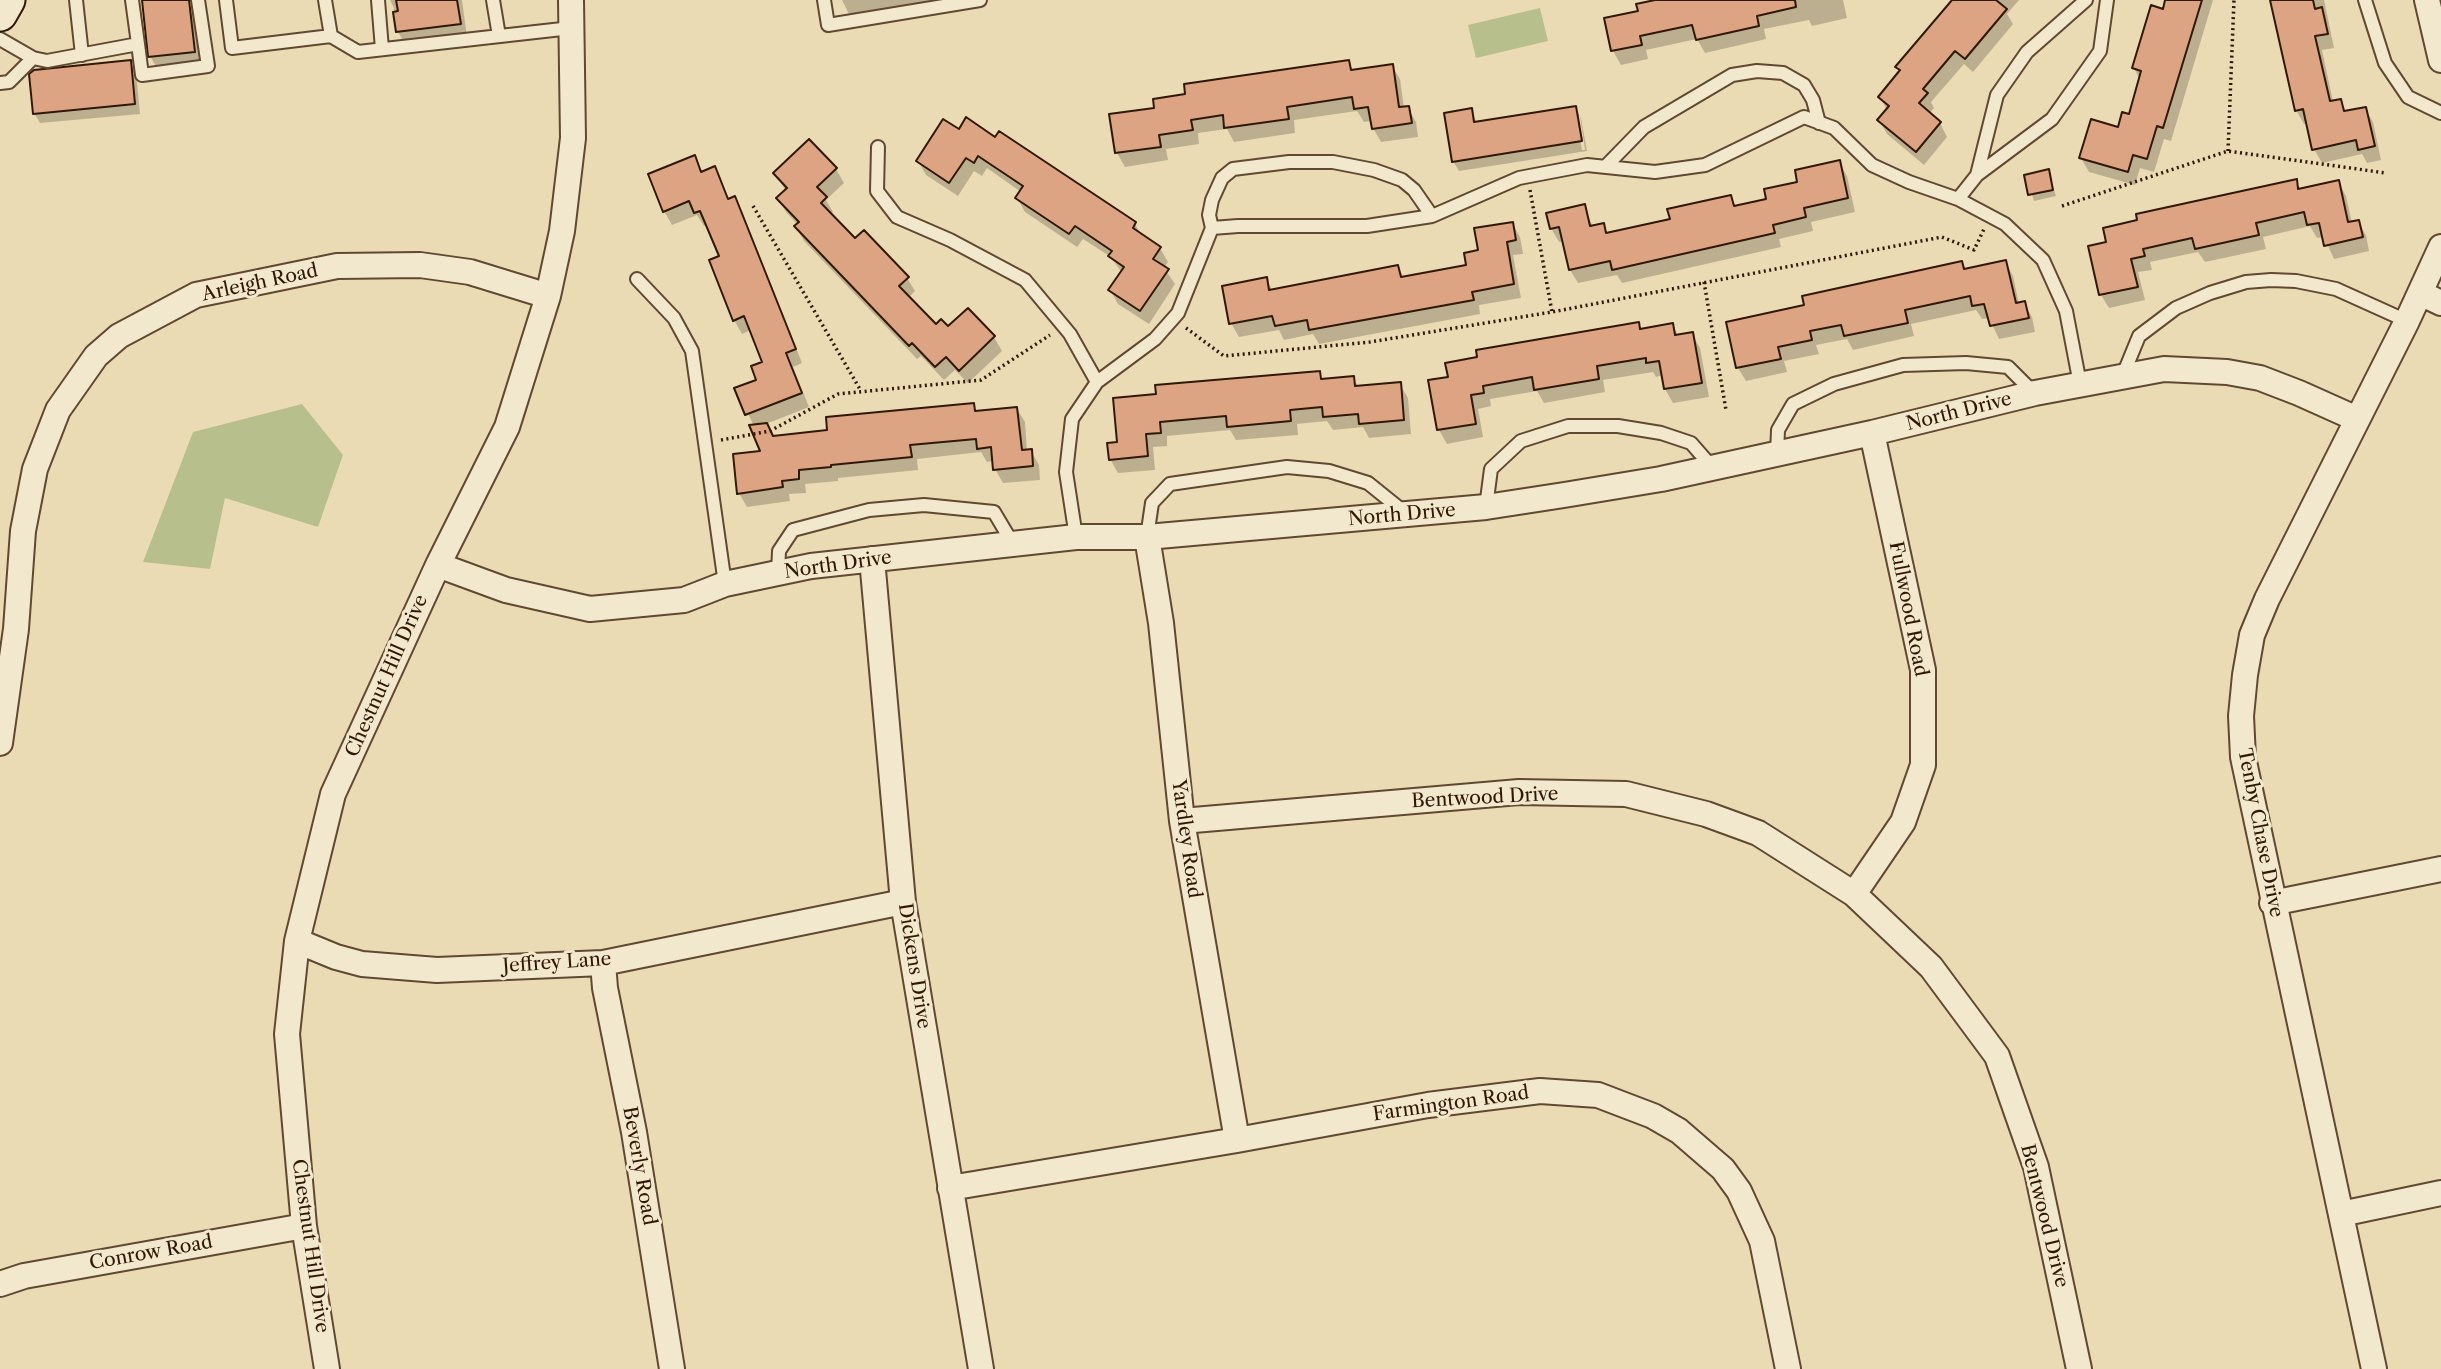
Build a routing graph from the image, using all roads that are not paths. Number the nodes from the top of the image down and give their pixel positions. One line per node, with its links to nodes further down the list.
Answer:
1 (8, 0): 16 (street)
2 (76, 0): 23 (lane)
3 (132, 0): 21 (lane)
4 (198, 0): 21 (lane)
5 (226, 0): 18 (lane)
6 (325, 0): 18 (lane)
7 (378, 0): 22 (lane)
8 (493, 0): 19 (lane)
9 (571, 0): 17 (street, Chestnut Hill Drive)
10 (824, 0): 11 (lane)
11 (980, 0)
12 (2086, 0): 31 (lane)
13 (2107, 0): 31 (lane)
14 (2365, 0): 27 (lane)
15 (2427, 0): 25 (street)
16 (0, 14)
17 (571, 28): 19 (lane); 37 (street, Chestnut Hill Drive)
18 (331, 36): 22 (lane)
19 (499, 36): 22 (lane)
20 (0, 39): 24 (lane)
21 (138, 44): 23 (lane)
22 (382, 49)
23 (82, 55): 24 (lane)
24 (33, 58): 26 (lane)
25 (2441, 60)
26 (0, 83)
27 (2441, 113)
28 (1819, 123): 30 (lane); 30 (lane); 32 (lane)
29 (878, 147): 41 (lane)
30 (1605, 167): 33 (lane)
31 (1977, 175): 32 (lane)
32 (1958, 199): 42 (lane)
33 (1432, 215): 34 (lane); 34 (lane)
34 (1212, 228): 41 (lane)
35 (2441, 247): 38 (street, Tenby Chase Drive)
36 (637, 279): 56 (lane)
37 (548, 296): 54 (street, Chestnut Hill Drive); 57 (street, Arleigh Road)
38 (2431, 298): 39 (street, Tenby Chase Drive)
39 (2407, 321): 40 (lane); 44 (street, Tenby Chase Drive)
40 (2123, 375): 42 (street, North Drive); 44 (street, North Drive)
41 (1097, 382): 50 (lane)
42 (2080, 384): 43 (street, North Drive)
43 (2035, 393): 45 (street, North Drive); 46 (lane)
44 (2357, 419): 62 (street, Tenby Chase Drive)
45 (1872, 433): 46 (street, North Drive); 60 (street, Fullwood Road)
46 (1777, 454): 47 (street, North Drive)
47 (1712, 467): 48 (street, North Drive); 48 (lane)
48 (1486, 507): 49 (street, North Drive)
49 (1407, 514): 51 (street, North Drive); 51 (lane)
50 (1076, 537): 51 (street, North Drive); 52 (street, North Drive)
51 (1147, 537): 58 (street, Yardley Road)
52 (1013, 544): 53 (street, North Drive); 55 (lane)
53 (872, 559): 55 (street, North Drive); 61 (street, Dickens Drive)
54 (438, 565): 56 (street, North Drive); 63 (street, Chestnut Hill Drive)
55 (778, 573): 56 (street, North Drive)
56 (726, 584)
57 (0, 743)
58 (1182, 821): 60 (street, Bentwood Drive); 65 (street, Yardley Road)
59 (2441, 869): 62 (street)
60 (1854, 894): 75 (street, Bentwood Drive)
61 (903, 902): 64 (street, Jeffrey Lane); 66 (street, Dickens Drive)
62 (2273, 903): 68 (street, Tenby Chase Drive)
63 (297, 941): 64 (street, Jeffrey Lane); 69 (street, Chestnut Hill Drive)
64 (603, 963): 72 (street, Beverly Road)
65 (1237, 1140): 66 (street, Farmington Road); 74 (street, Farmington Road)
66 (950, 1188): 73 (street, Dickens Drive)
67 (2441, 1193): 68 (street)
68 (2341, 1214): 76 (street, Tenby Chase Drive)
69 (304, 1226): 70 (street, Conrow Road); 71 (street, Chestnut Hill Drive)
70 (0, 1284)
71 (327, 1369)
72 (673, 1369)
73 (981, 1369)
74 (1788, 1369)
75 (2080, 1369)
76 (2374, 1369)

